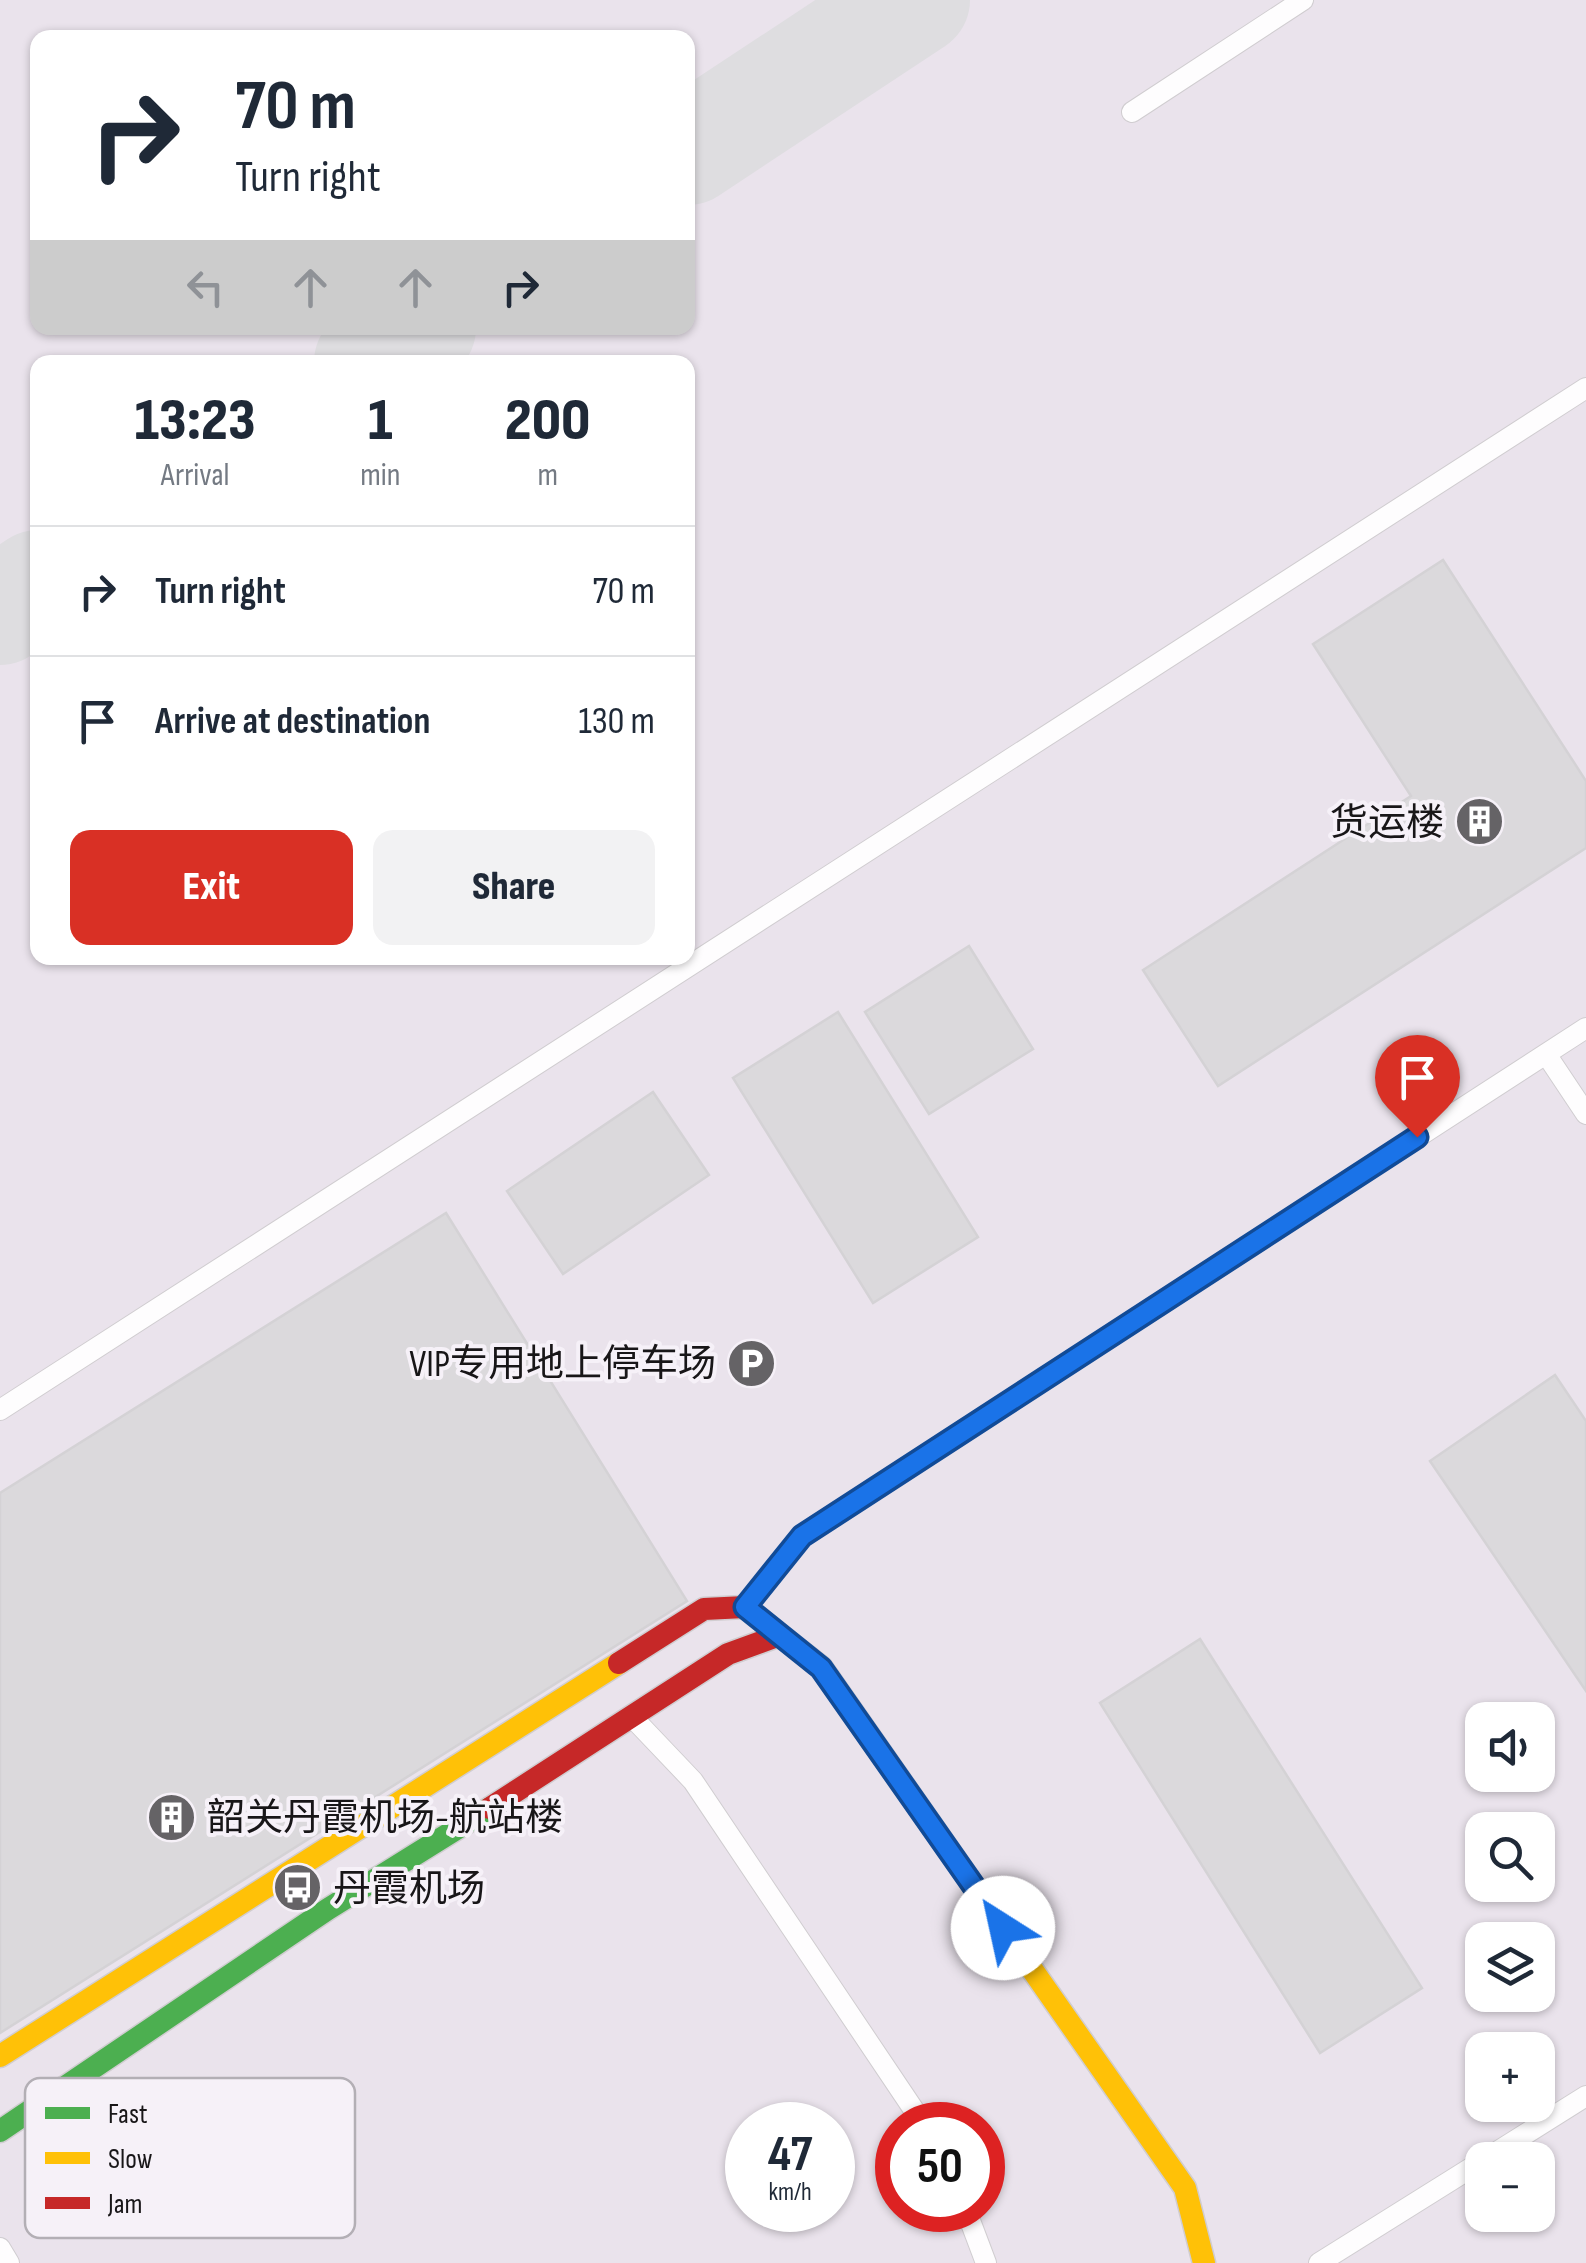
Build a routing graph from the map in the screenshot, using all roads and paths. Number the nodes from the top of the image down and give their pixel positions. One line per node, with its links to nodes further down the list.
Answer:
1 (1304, 0): 2 (lane)
2 (1132, 112)
3 (1586, 388): 4 (lane)
4 (695, 962)
5 (691, 965): 9 (lane)
6 (1586, 1028): 7 (lane)
7 (1546, 1054): 8 (lane); 10 (lane)
8 (1586, 1114)
9 (0, 1410)
10 (745, 1607): 11 (main road); 13 (main road)
11 (780, 1636): 12 (main road); 25 (main road)
12 (632, 1717): 14 (main road); 16 (lane)
13 (0, 2056)
14 (77, 2078)
15 (1586, 2096): 19 (lane)
16 (909, 2102)
17 (25, 2113): 18 (main road)
18 (0, 2130)
19 (1512, 2142)
20 (1465, 2171): 26 (lane)
21 (974, 2232): 24 (lane)
22 (0, 2248): 23 (lane)
23 (9, 2263)
24 (986, 2263)
25 (1204, 2263)
26 (1319, 2263)

